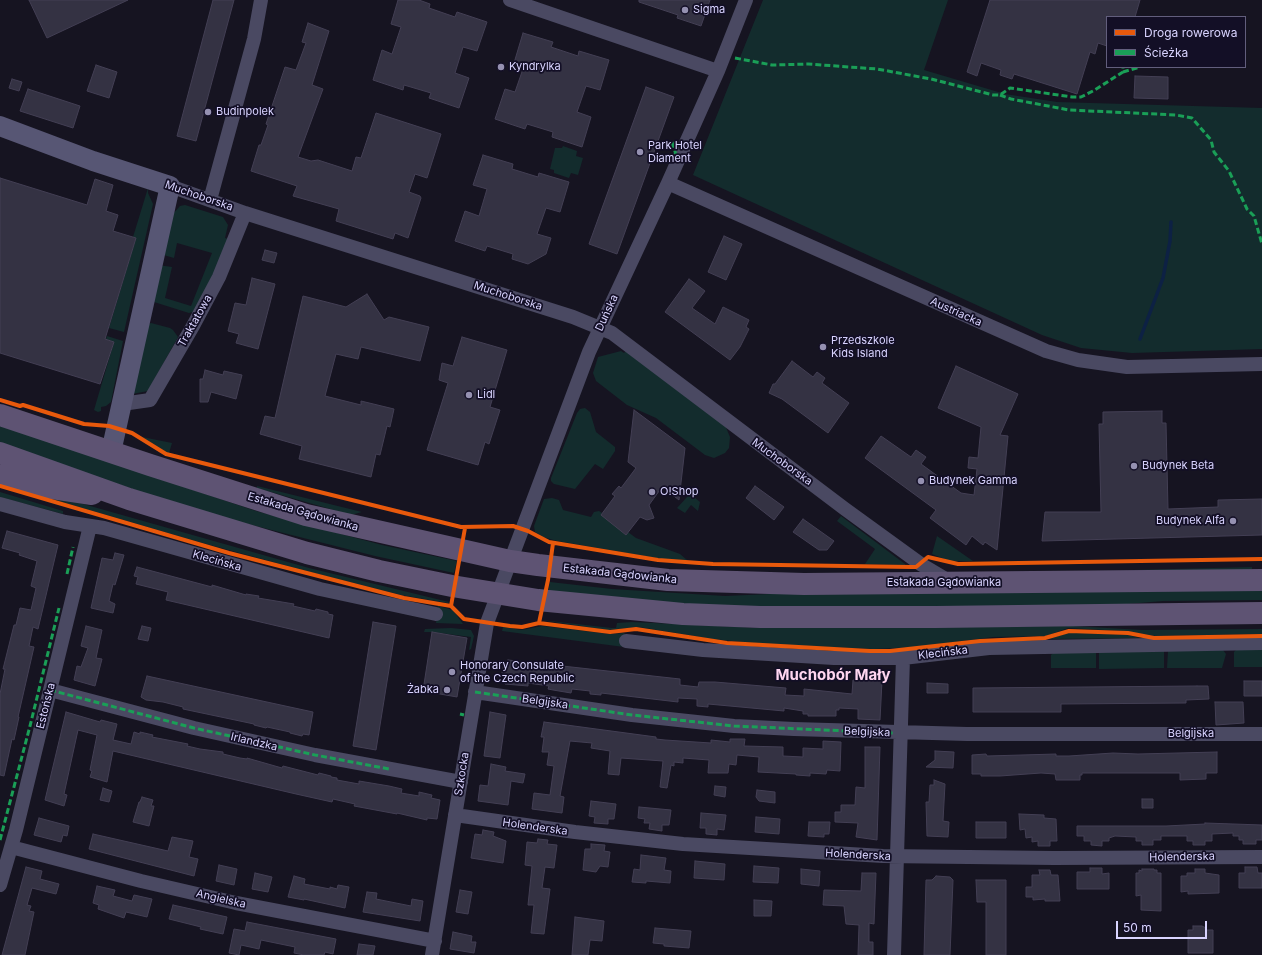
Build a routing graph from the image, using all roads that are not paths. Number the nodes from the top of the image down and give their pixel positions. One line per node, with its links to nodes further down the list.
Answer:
1 (261, 0): 8 (street)
2 (510, 0): 4 (street)
3 (746, 0): 4 (street, Duńska)
4 (718, 71): 6 (street, Duńska)
5 (0, 126): 7 (main road, Muchoborska)
6 (668, 183): 10 (street, Duńska); 11 (street, Austriacka)
7 (170, 186): 8 (street, Muchoborska); 12 (main road)
8 (210, 200): 9 (street, Muchoborska)
9 (246, 213): 10 (street, Muchoborska); 12 (street, Traktatowa)
10 (600, 328): 20 (street, Duńska); 22 (street, Muchoborska)
11 (1262, 364)
12 (122, 404): 14 (main road)
13 (0, 415): 14 (main road, Estakada Gądowianka)
14 (111, 452): 20 (main road, Estakada Gądowianka)
15 (0, 453): 17 (main road)
16 (0, 476): 17 (main road)
17 (129, 499): 23 (main road)
18 (0, 504): 19 (street, Klecińska)
19 (90, 526): 25 (street, Klecińska); 29 (street, Estońska)
20 (510, 561): 22 (main road, Estakada Gądowianka); 23 (street, Duńska)
21 (1262, 580): 22 (main road, Estakada Gądowianka)
22 (955, 583)
23 (498, 594): 24 (main road); 30 (street, Szkocka)
24 (1262, 613)
25 (436, 614)
26 (626, 641): 28 (street, Klecińska)
27 (1262, 643): 28 (street, Klecińska)
28 (903, 658): 31 (street)
29 (50, 690): 33 (street, Irlandzka); 35 (street, Estońska)
30 (475, 692): 31 (street, Belgijska); 33 (street, Szkocka)
31 (901, 733): 32 (street, Belgijska); 36 (street)
32 (1262, 734)
33 (461, 782): 34 (street, Szkocka)
34 (456, 815): 36 (street, Holenderska); 39 (street, Szkocka)
35 (11, 847): 38 (street, Estońska); 39 (street, Angielska)
36 (898, 857): 37 (street, Holenderska); 40 (street)
37 (1262, 857)
38 (0, 885)
39 (434, 948)
40 (894, 955)

